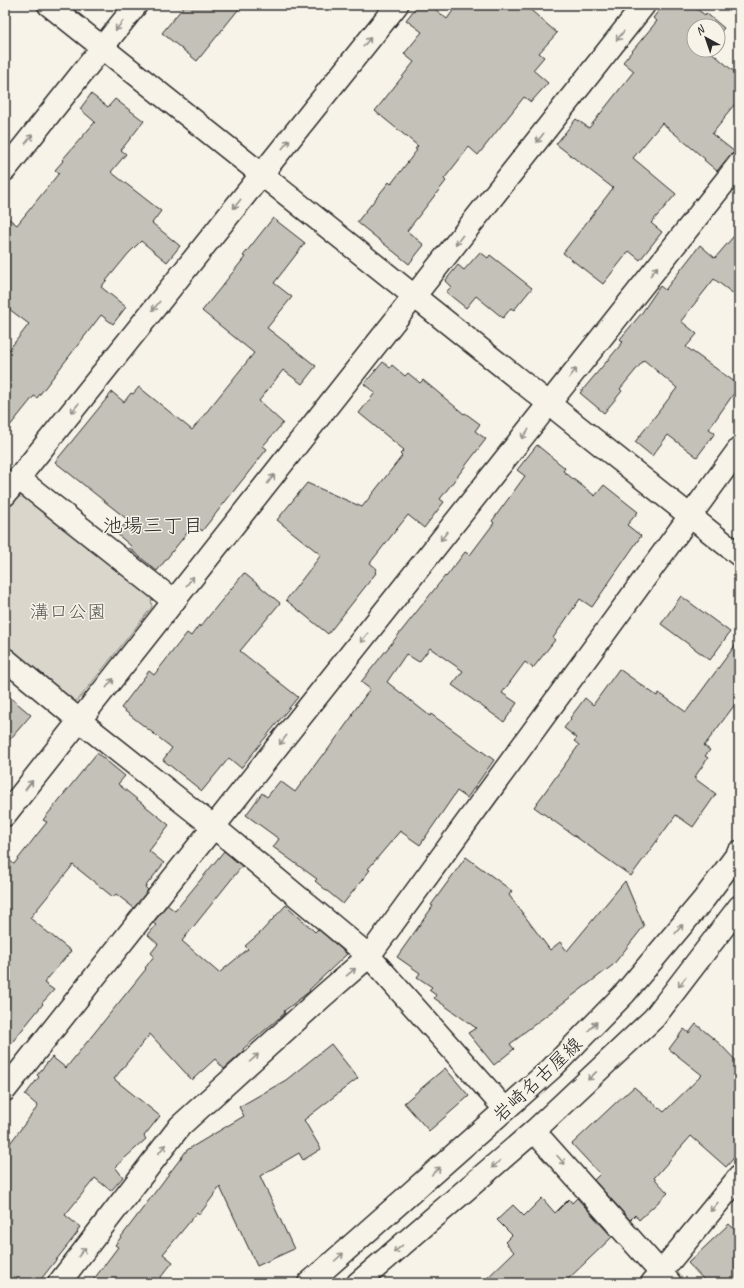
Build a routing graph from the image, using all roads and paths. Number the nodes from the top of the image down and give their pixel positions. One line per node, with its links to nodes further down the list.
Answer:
1 (49, 5): 5 (street)
2 (136, 5): 5 (street, one-way to 5)
3 (397, 5): 8 (street, one-way to 3)
4 (644, 5): 9 (street, one-way to 9)
5 (102, 47): 7 (street, one-way to 5); 8 (street)
6 (739, 164): 10 (street, one-way to 6)
7 (5, 170)
8 (261, 174): 9 (street); 12 (street, one-way to 12)
9 (414, 296): 10 (street); 15 (street, one-way to 9)
10 (549, 404): 13 (street); 19 (street, one-way to 19)
11 (739, 449): 13 (street)
12 (11, 487): 15 (street)
13 (690, 516): 14 (street); 22 (street)
14 (739, 555)
15 (174, 601): 17 (street, one-way to 15)
16 (5, 659): 17 (street)
17 (80, 721): 18 (street, one-way to 17); 19 (street)
18 (5, 815)
19 (214, 827): 22 (street); 23 (street)
20 (739, 852): 24 (street, 岩崎名古屋線, one-way to 20)
21 (739, 907): 25 (street, 岩崎名古屋線, one-way to 25)
22 (369, 956): 24 (street); 28 (street, one-way to 22)
23 (5, 1090)
24 (505, 1109): 29 (street, 岩崎名古屋線, one-way to 24)
25 (534, 1131): 27 (street, one-way to 27); 30 (street, 岩崎名古屋線, one-way to 30)
26 (739, 1177): 27 (street, one-way to 27)
27 (661, 1279)
28 (59, 1283)
29 (310, 1283)
30 (358, 1283)

